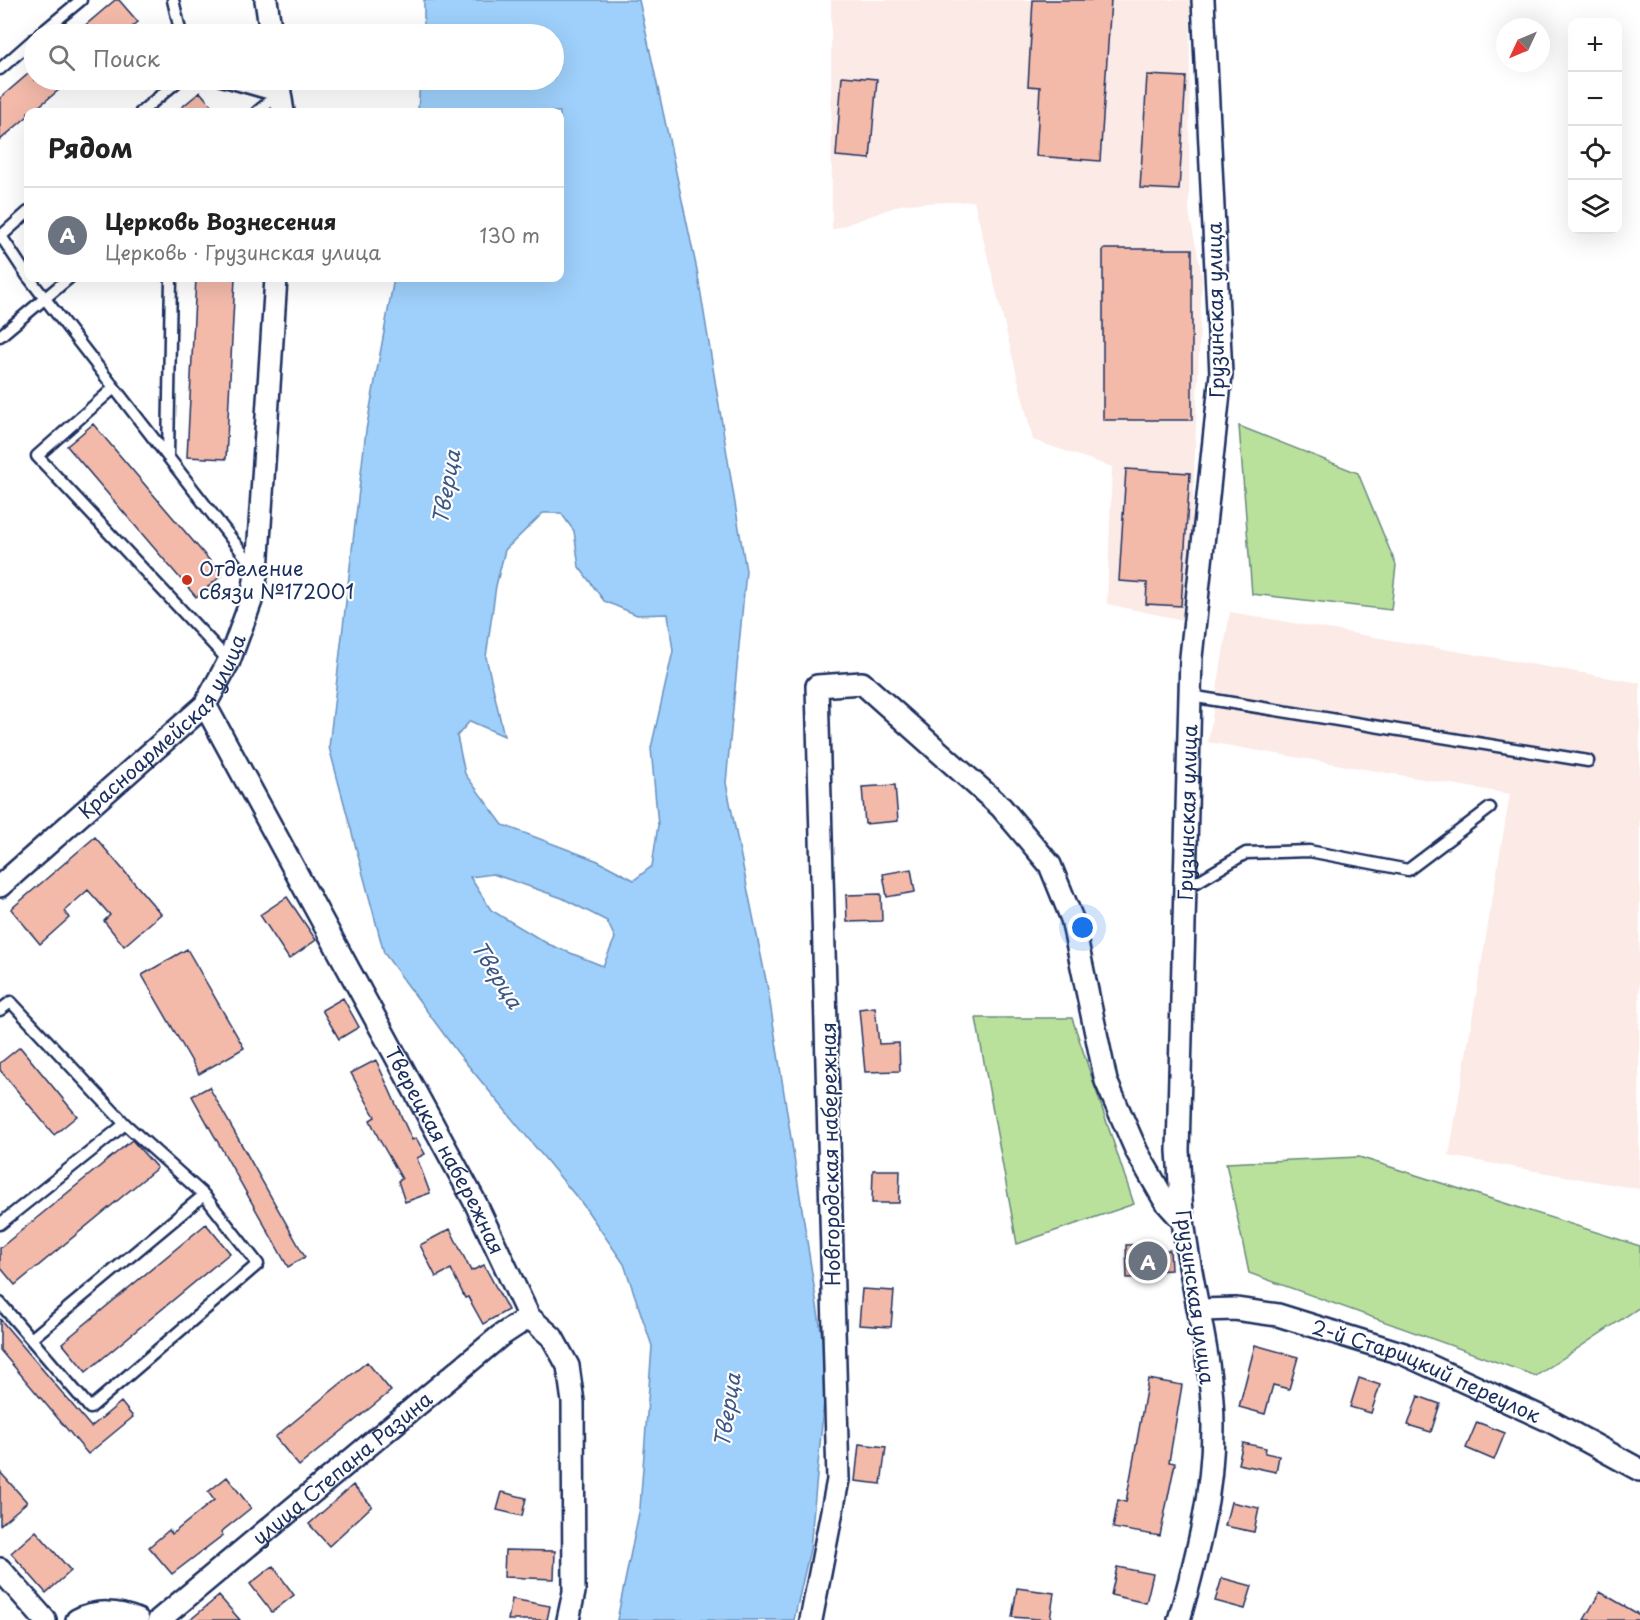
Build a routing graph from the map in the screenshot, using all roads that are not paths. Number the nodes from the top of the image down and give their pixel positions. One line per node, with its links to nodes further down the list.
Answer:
1 (81, 0): 5 (lane)
2 (173, 0): 6 (lane)
3 (266, 0): 7 (street)
4 (1203, 0): 27 (street, Грузинская улица)
5 (52, 24)
6 (179, 24)
7 (270, 24)
8 (24, 48): 9 (lane)
9 (0, 69)
10 (167, 90): 13 (lane)
11 (258, 90): 12 (lane)
12 (281, 96): 14 (lane)
13 (146, 108)
14 (263, 108)
15 (24, 216): 16 (lane)
16 (24, 270)
17 (32, 282): 21 (lane)
18 (64, 282): 21 (lane)
19 (171, 282): 24 (lane)
20 (276, 282): 25 (street, Красноармейская улица)
21 (44, 299): 22 (lane); 23 (lane)
22 (0, 336)
23 (114, 388): 24 (lane); 26 (lane)
24 (168, 456): 25 (lane)
25 (257, 572): 26 (street, Красноармейская улица)
26 (229, 661): 28 (street, Красноармейская улица)
27 (1190, 696): 29 (lane); 32 (street, Грузинская улица)
28 (205, 705): 31 (street, Красноармейская улица); 40 (street, Тверецкая набережная)
29 (1588, 761)
30 (1490, 808): 32 (lane)
31 (0, 886)
32 (1185, 889): 36 (street, Грузинская улица)
33 (0, 1010): 34 (lane)
34 (125, 1124): 35 (lane); 37 (lane)
35 (204, 1195): 41 (lane); 41 (lane)
36 (1183, 1221): 39 (street, Грузинская улица); 49 (street, Новгородская набережная)
37 (0, 1224)
38 (0, 1303): 41 (lane)
39 (1200, 1310): 42 (street, 2-й Старицкий переулок); 50 (street, Грузинская улица)
40 (529, 1317): 47 (street, улица Степана Разина); 48 (street, Тверецкая набережная)
41 (31, 1339)
42 (1640, 1470)
43 (0, 1569): 44 (street)
44 (45, 1620)
45 (77, 1620): 46 (street)
46 (138, 1620)
47 (159, 1620)
48 (568, 1620)
49 (811, 1620)
50 (1179, 1620)

